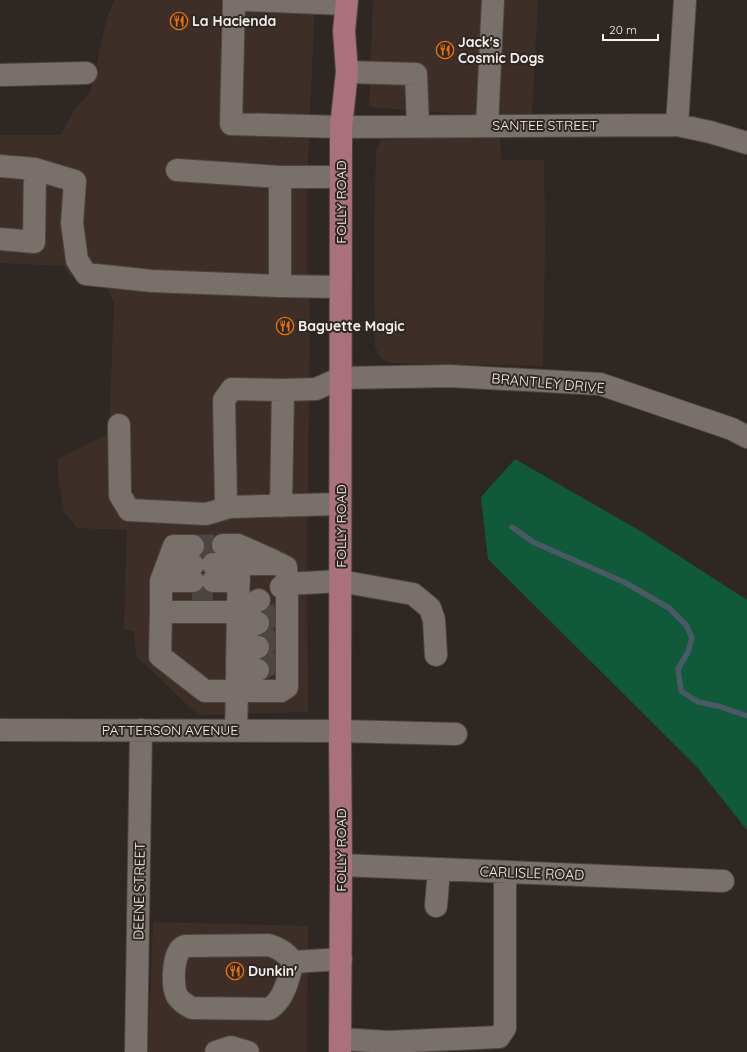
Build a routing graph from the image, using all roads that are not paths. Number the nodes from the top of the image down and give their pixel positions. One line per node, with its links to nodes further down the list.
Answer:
1 (234, 0): 12 (street, SANTEE STREET)
2 (246, 0): 5 (street)
3 (493, 0): 11 (street)
4 (685, 0): 9 (street)
5 (347, 2): 6 (main road, FOLLY ROAD)
6 (347, 72): 10 (street); 12 (main road, FOLLY ROAD)
7 (86, 74): 8 (street)
8 (0, 75)
9 (677, 125): 11 (street, SANTEE STREET); 13 (street, SANTEE STREET)
10 (418, 126): 11 (street, SANTEE STREET); 12 (street, SANTEE STREET)
11 (487, 126)
12 (341, 127): 18 (main road, FOLLY ROAD)
13 (747, 143)
14 (0, 166): 15 (street)
15 (36, 169): 19 (street); 20 (street)
16 (177, 170): 17 (street)
17 (280, 177): 18 (street); 20 (street)
18 (341, 177): 21 (main road, FOLLY ROAD)
19 (0, 239)
20 (280, 286): 21 (street)
21 (340, 287): 22 (main road, FOLLY ROAD)
22 (341, 378): 23 (street); 25 (street, BRANTLEY DRIVE); 26 (main road, FOLLY ROAD)
23 (283, 390): 27 (street); 28 (street)
24 (120, 425): 28 (street)
25 (747, 436)
26 (340, 504): 27 (street); 33 (main road, FOLLY ROAD)
27 (281, 506): 28 (street)
28 (230, 507)
29 (223, 545): 30 (street)
30 (280, 564): 34 (street); 35 (street)
31 (201, 576): 32 (street); 32 (street); 35 (street); 35 (street)
32 (161, 581): 36 (street)
33 (340, 581): 34 (street); 40 (street); 47 (main road, FOLLY ROAD)
34 (284, 586): 43 (street)
35 (242, 591): 36 (street); 38 (street)
36 (161, 612): 43 (street)
37 (258, 623): 38 (street)
38 (238, 633): 41 (street)
39 (258, 647): 41 (street)
40 (436, 656)
41 (237, 658): 43 (street)
42 (258, 670): 43 (street)
43 (237, 685): 46 (street)
44 (0, 730): 45 (street, PATTERSON AVENUE)
45 (141, 730): 46 (street, PATTERSON AVENUE); 57 (street, DEENE STREET)
46 (236, 730): 47 (street, PATTERSON AVENUE)
47 (340, 731): 48 (street, PATTERSON AVENUE); 49 (main road, FOLLY ROAD)
48 (456, 734)
49 (341, 865): 50 (street, CARLISLE ROAD); 54 (main road, FOLLY ROAD)
50 (438, 869): 51 (street, CARLISLE ROAD); 53 (street)
51 (505, 872): 52 (street, CARLISLE ROAD); 56 (street)
52 (723, 881)
53 (436, 906)
54 (341, 959): 55 (street); 56 (main road, FOLLY ROAD)
55 (293, 962): 55 (street)
56 (340, 1046)
57 (136, 1052)
58 (216, 1052): 59 (street)
59 (248, 1052)

